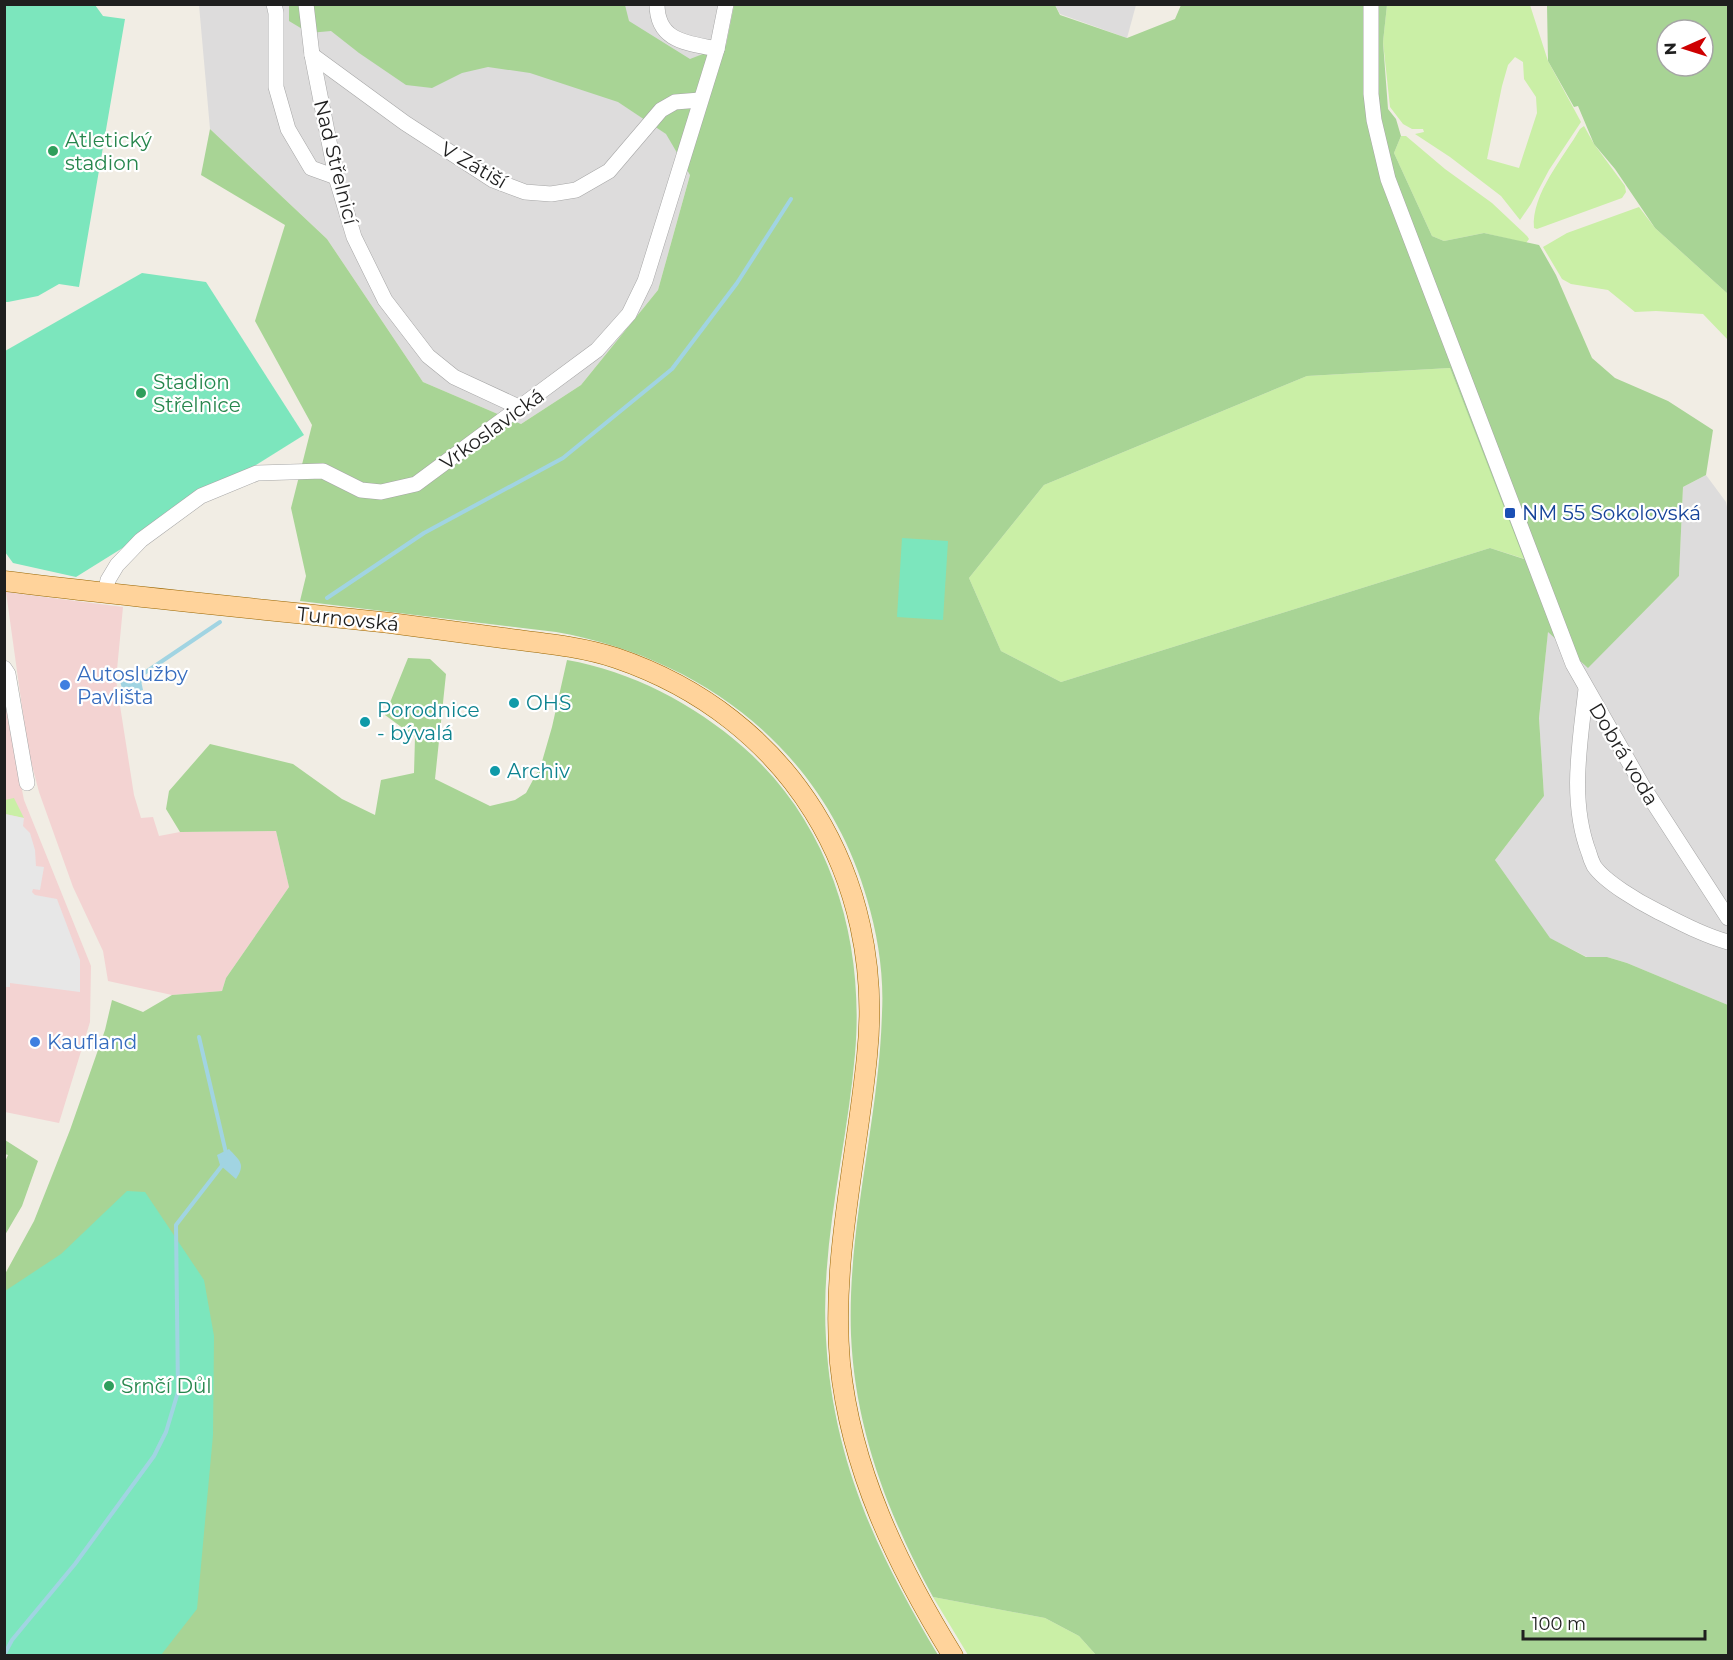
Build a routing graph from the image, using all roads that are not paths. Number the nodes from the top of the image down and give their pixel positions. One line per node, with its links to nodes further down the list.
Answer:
1 (274, 4): 9 (street)
2 (306, 4): 7 (street, Nad Střelnicí)
3 (657, 4): 6 (street)
4 (726, 4): 6 (street, Vrkoslavická)
5 (1371, 4): 14 (street)
6 (717, 49): 8 (street, Vrkoslavická)
7 (312, 55): 8 (street, V Zátiší); 9 (street, Nad Střelnicí)
8 (700, 100): 10 (street, Vrkoslavická)
9 (336, 177): 10 (street, Nad Střelnicí)
10 (521, 408): 12 (street, Vrkoslavická)
11 (4, 581): 12 (main road, Turnovská)
12 (105, 594): 18 (main road, Turnovská)
13 (4, 668): 15 (street)
14 (1586, 689): 16 (street, Dobrá voda); 17 (street, Dobrá voda)
15 (27, 783)
16 (1728, 918)
17 (1728, 942)
18 (953, 1656)

